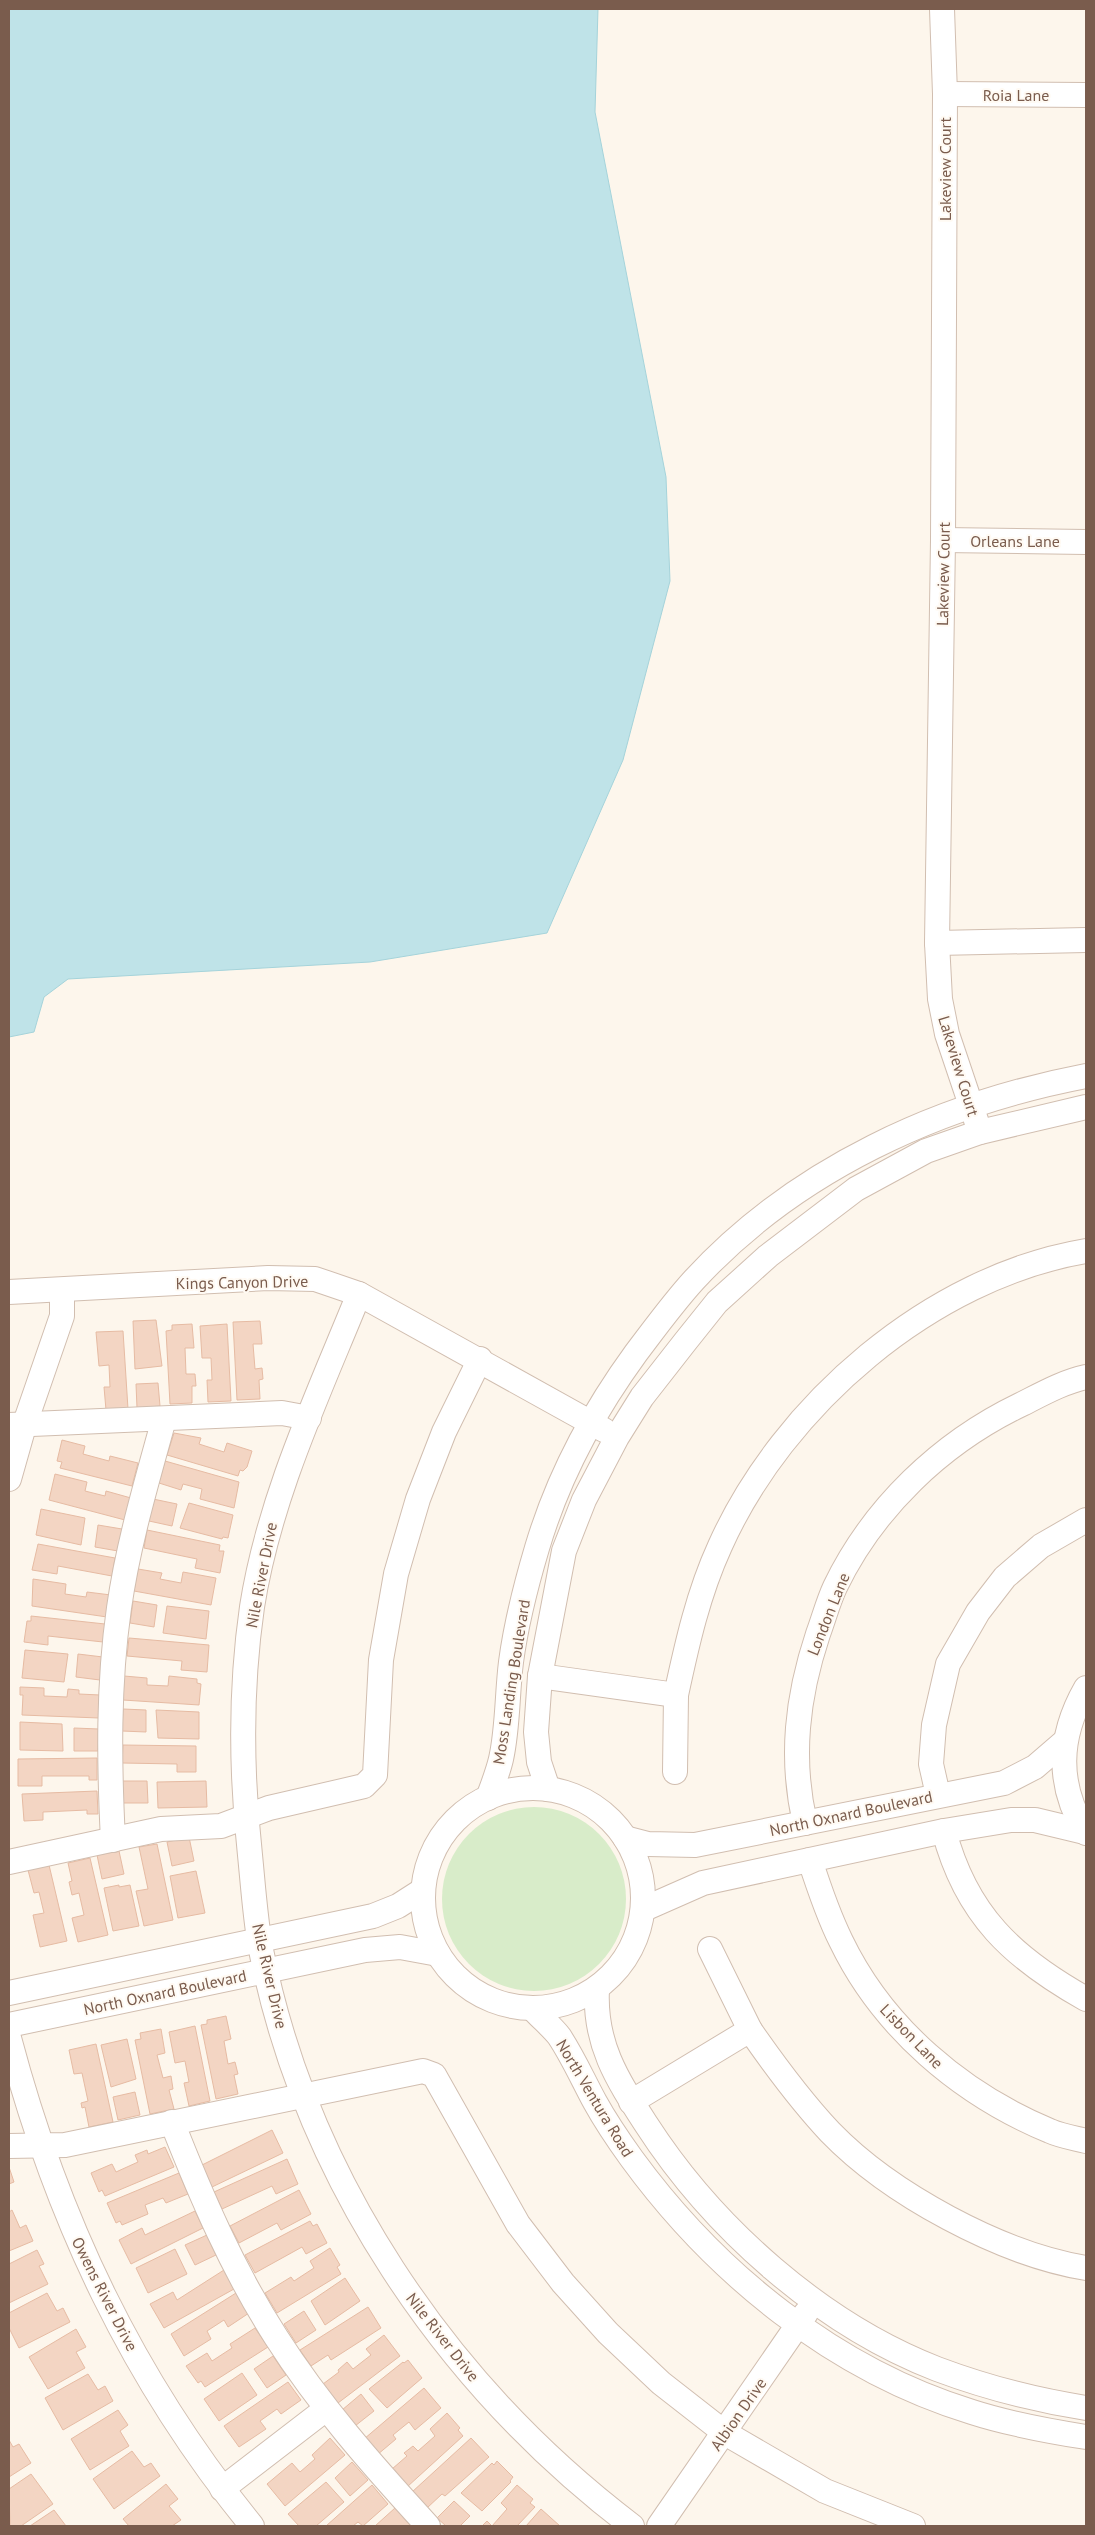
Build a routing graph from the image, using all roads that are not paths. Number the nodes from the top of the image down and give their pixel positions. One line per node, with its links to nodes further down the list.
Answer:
1 (942, 9): 2 (street, Lakeview Court)
2 (945, 94): 3 (street, Roia Lane); 4 (street, Lakeview Court)
3 (1086, 95)
4 (943, 540): 5 (street, Orleans Lane); 7 (street, Lakeview Court)
5 (1086, 542)
6 (1086, 940): 7 (street)
7 (937, 943): 9 (street, Lakeview Court)
8 (1086, 1076): 9 (street, Moss Landing Boulevard)
9 (971, 1106): 11 (street, Lakeview Court); 20 (street, Moss Landing Boulevard)
10 (1086, 1107): 11 (street, Moss Landing Boulevard)
11 (980, 1132): 22 (street, Moss Landing Boulevard)
12 (1086, 1251): 27 (street)
13 (62, 1290): 14 (street, Kings Canyon Drive); 15 (street, Kings Canyon Drive); 21 (street)
14 (9, 1292)
15 (359, 1294): 16 (street, Kings Canyon Drive); 18 (street, Nile River Drive)
16 (480, 1359): 20 (street, Kings Canyon Drive); 33 (street)
17 (1086, 1377): 34 (street, London Lane)
18 (309, 1418): 19 (street); 33 (street, Nile River Drive)
19 (164, 1419): 21 (street); 38 (street)
20 (590, 1422): 22 (street, Kings Canyon Drive); 32 (street, Moss Landing Boulevard)
21 (16, 1426): 23 (street)
22 (617, 1437): 25 (street, Moss Landing Boulevard)
23 (9, 1479)
24 (1086, 1520): 31 (street)
25 (540, 1676): 27 (street); 30 (street, Moss Landing Boulevard)
26 (1086, 1688): 28 (street)
27 (676, 1695): 29 (street)
28 (1064, 1742): 31 (street, North Oxnard Boulevard); 36 (street)
29 (675, 1772)
30 (548, 1789): 32 (street); 37 (street)
31 (938, 1795): 34 (street, North Oxnard Boulevard)
32 (488, 1798): 41 (street)
33 (246, 1816): 38 (street); 43 (street, Nile River Drive)
34 (805, 1823): 37 (street, North Oxnard Boulevard)
35 (944, 1831): 36 (street); 39 (street); 49 (street)
36 (1086, 1833)
37 (625, 1838): 42 (street)
38 (113, 1840): 40 (street)
39 (810, 1860): 42 (street); 57 (street, Lisbon Lane)
40 (9, 1862)
41 (424, 1890): 43 (street, North Oxnard Boulevard); 45 (street)
42 (644, 1909): 47 (street)
43 (260, 1942): 46 (street, Nile River Drive); 48 (street, North Oxnard Boulevard)
44 (710, 1950): 52 (street)
45 (438, 1954): 46 (street, North Oxnard Boulevard); 50 (street)
46 (266, 1971): 51 (street, North Oxnard Boulevard); 54 (street, Nile River Drive)
47 (597, 1989): 50 (street); 55 (street, North Ventura Road)
48 (9, 1993)
49 (1086, 2000)
50 (533, 2009): 62 (street, North Ventura Road)
51 (9, 2025)
52 (750, 2030): 55 (street); 60 (street)
53 (9, 2038): 58 (street, Owens River Drive)
54 (306, 2095): 56 (street); 65 (street); 70 (street, Nile River Drive)
55 (632, 2102): 61 (street, North Ventura Road)
56 (172, 2122): 58 (street); 64 (street)
57 (1086, 2141)
58 (40, 2145): 59 (street); 67 (street, Owens River Drive)
59 (9, 2146)
60 (1086, 2268)
61 (814, 2301): 62 (street, Albion Drive); 63 (street, North Ventura Road)
62 (799, 2325): 65 (street, Albion Drive); 66 (street, North Ventura Road)
63 (1086, 2408)
64 (326, 2409): 67 (street); 69 (street)
65 (725, 2433): 71 (street, Albion Drive); 72 (street)
66 (1086, 2437)
67 (222, 2489): 68 (street, Owens River Drive)
68 (252, 2526)
69 (428, 2526)
70 (632, 2526)
71 (659, 2526)
72 (913, 2526)

